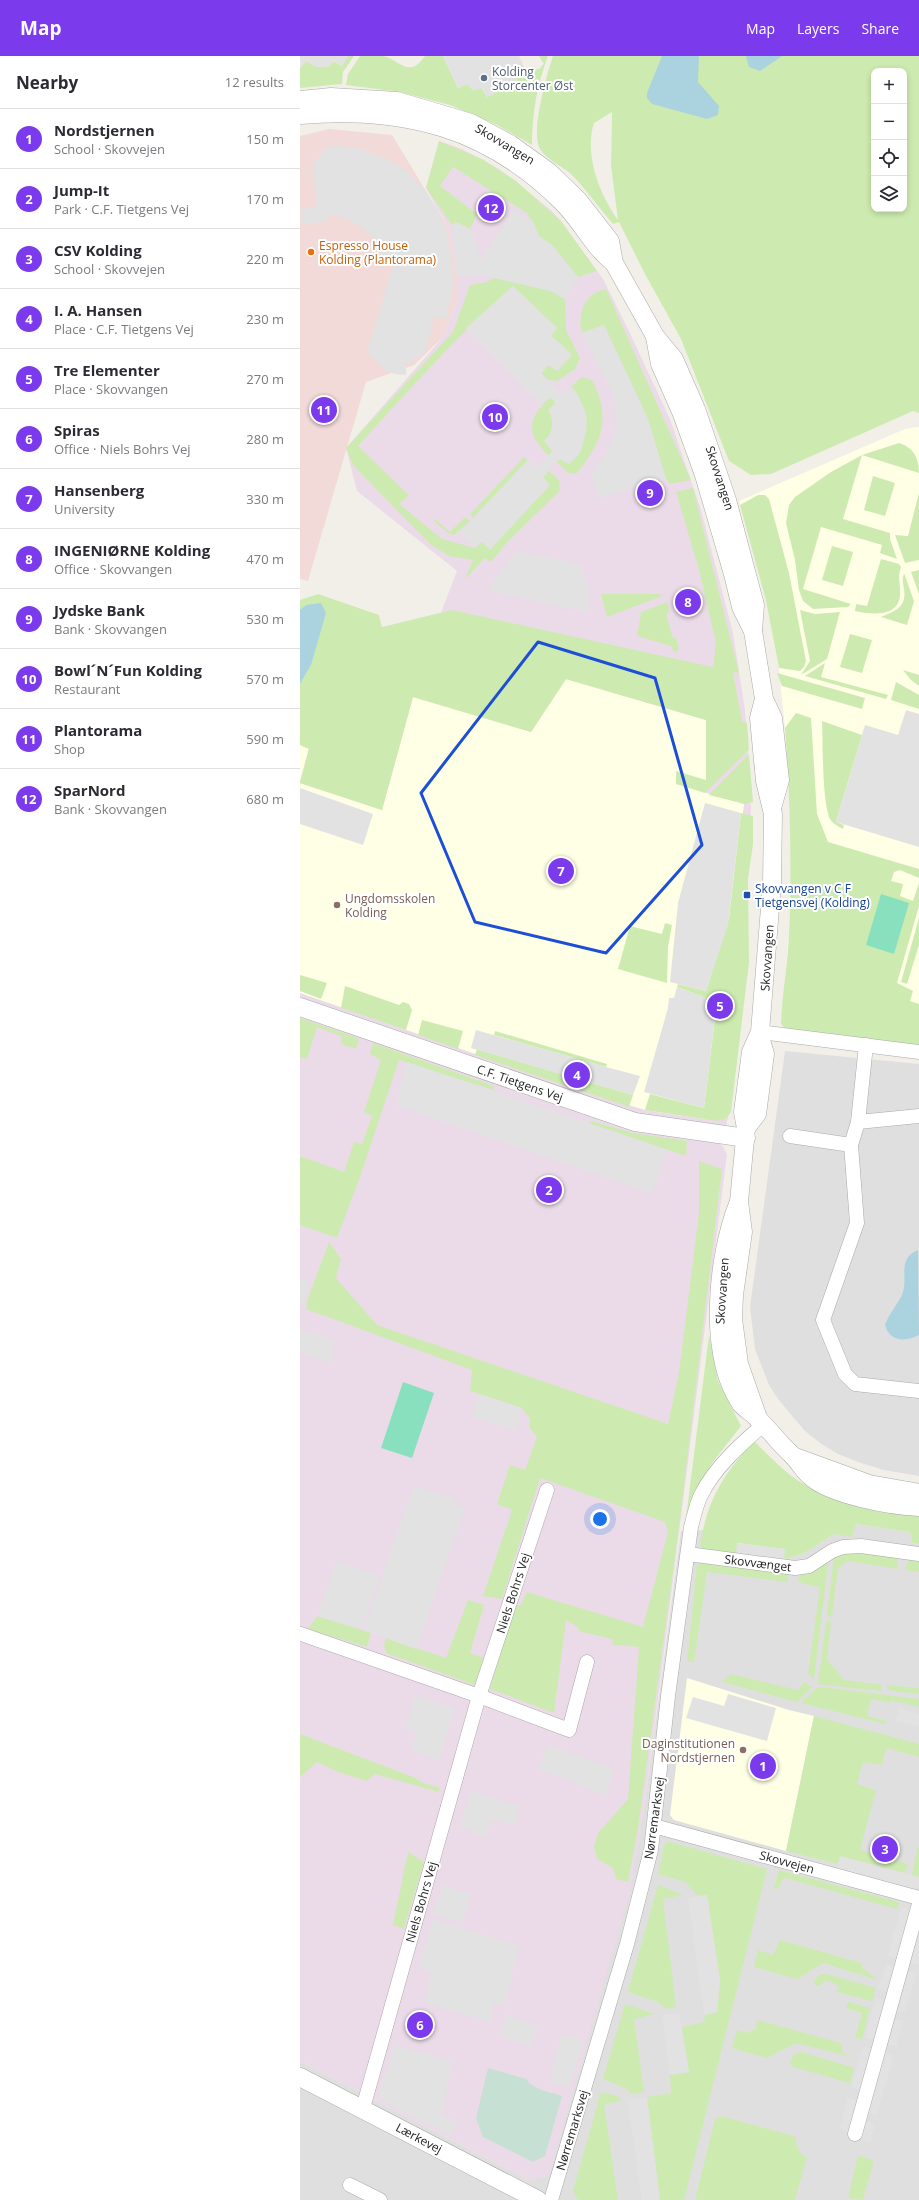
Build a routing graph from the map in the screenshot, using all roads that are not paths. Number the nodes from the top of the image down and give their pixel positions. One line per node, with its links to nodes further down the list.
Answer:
1 (300, 100): 3 (street, Skovvangen)
2 (300, 115): 3 (street, Skovvangen)
3 (614, 263): 5 (street, Skovvangen)
4 (300, 1007): 10 (street, C.F. Tietgens Vej)
5 (760, 1034): 6 (street); 10 (street, Skovvangen)
6 (866, 1045): 7 (street); 9 (street)
7 (919, 1052)
8 (919, 1116): 9 (street)
9 (858, 1122): 12 (street)
10 (746, 1133): 14 (street, Skovvangen)
11 (790, 1136): 12 (street)
12 (851, 1144): 13 (street)
13 (919, 1391)
14 (760, 1421): 15 (street, Skovvangen); 19 (street, Nørremarksvej)
15 (795, 1457): 17 (street, Skovvangen); 18 (street, Skovvangen)
16 (547, 1490): 23 (street, Niels Bohrs Vej)
17 (919, 1493)
18 (919, 1507)
19 (688, 1554): 20 (street, Skovvænget); 24 (street, Nørremarksvej)
20 (919, 1554)
21 (301, 1634): 23 (street)
22 (587, 1662): 23 (street)
23 (479, 1696): 28 (street, Niels Bohrs Vej)
24 (654, 1826): 25 (street, Skovvejen); 33 (street, Nørremarksvej)
25 (919, 1898)
26 (919, 1904): 29 (street)
27 (300, 2077): 28 (street, Lærkevej)
28 (363, 2108): 32 (street, Lærkevej)
29 (855, 2134)
30 (350, 2185): 31 (street)
31 (380, 2200)
32 (538, 2200)
33 (551, 2200)

